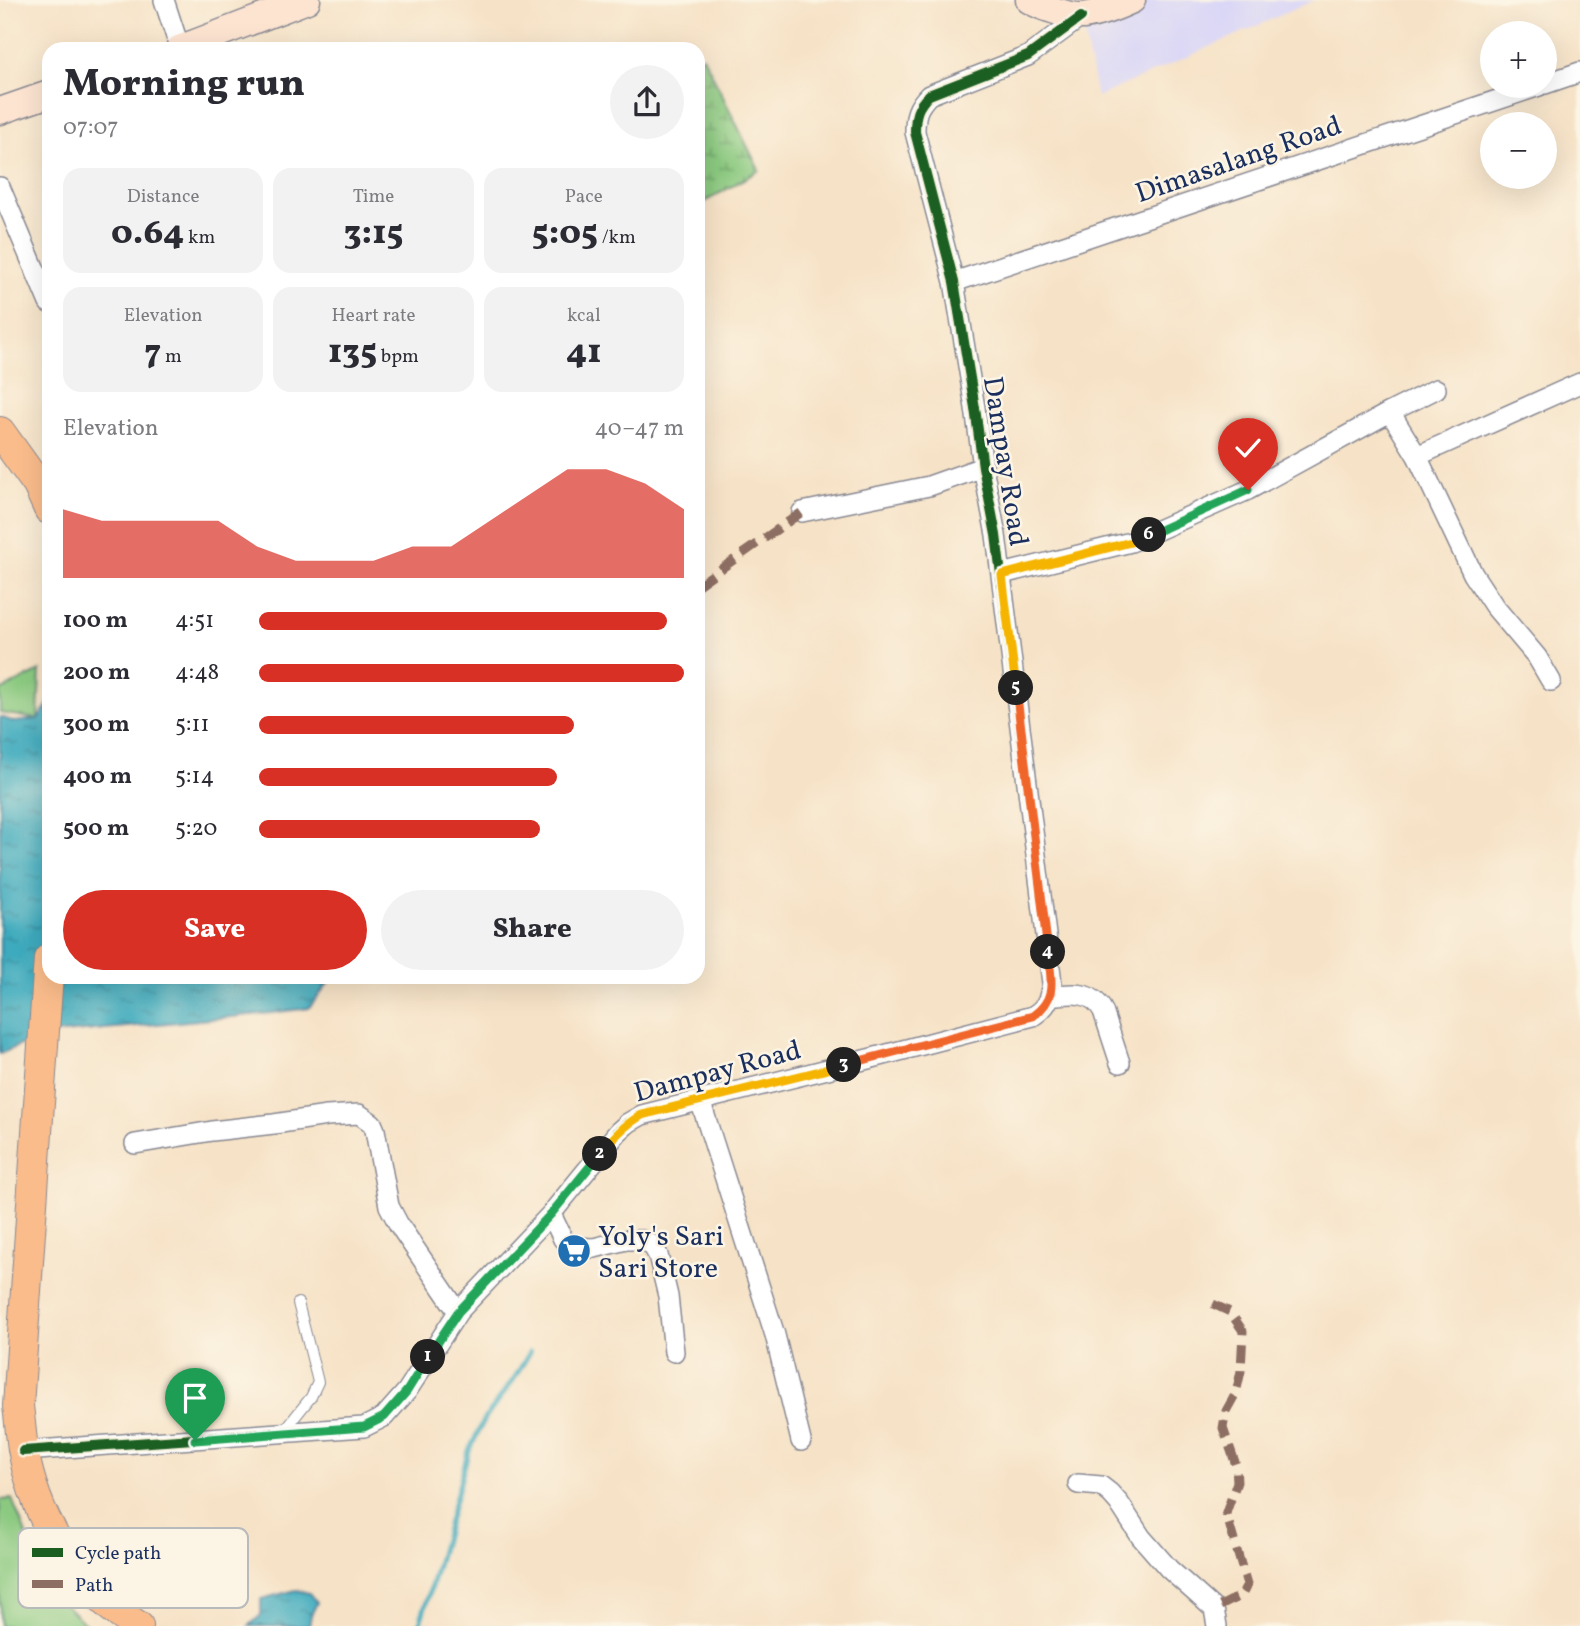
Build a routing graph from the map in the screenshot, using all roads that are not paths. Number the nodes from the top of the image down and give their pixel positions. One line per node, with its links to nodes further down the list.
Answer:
1 (164, 0): 6 (street)
2 (307, 0): 7 (main road)
3 (1029, 0): 5 (main road)
4 (1132, 0): 5 (main road)
5 (1081, 17): 14 (street, Dampay Road)
6 (178, 42)
7 (198, 42)
8 (1580, 72): 9 (street)
9 (1557, 80)
10 (42, 96): 12 (main road)
11 (1503, 98): 14 (street, Dimasalang Road)
12 (0, 111)
13 (0, 187): 15 (street)
14 (954, 282): 21 (street, Dampay Road)
15 (42, 286)
16 (1580, 383): 20 (street)
17 (1436, 389): 18 (street)
18 (1390, 412): 20 (street); 24 (street)
19 (0, 432): 22 (main road)
20 (1417, 456): 25 (street)
21 (983, 467): 23 (street); 24 (street, Dampay Road)
22 (42, 494)
23 (802, 512)
24 (1002, 575): 27 (street, Dampay Road)
25 (1551, 681)
26 (47, 984): 37 (main road)
27 (1050, 996): 28 (street); 29 (street, Dampay Road)
28 (1120, 1063)
29 (700, 1100): 31 (street, Dampay Road); 36 (street)
30 (135, 1144): 33 (street)
31 (551, 1214): 33 (street, Dampay Road); 34 (street)
32 (298, 1303): 35 (lane)
33 (458, 1312): 35 (street, Dampay Road)
34 (674, 1352)
35 (281, 1434): 37 (street, Dampay Road)
36 (801, 1441)
37 (23, 1451): 39 (main road)
38 (1078, 1484): 42 (street)
39 (50, 1528)
40 (113, 1608): 41 (main road)
41 (138, 1626)
42 (1217, 1626)

